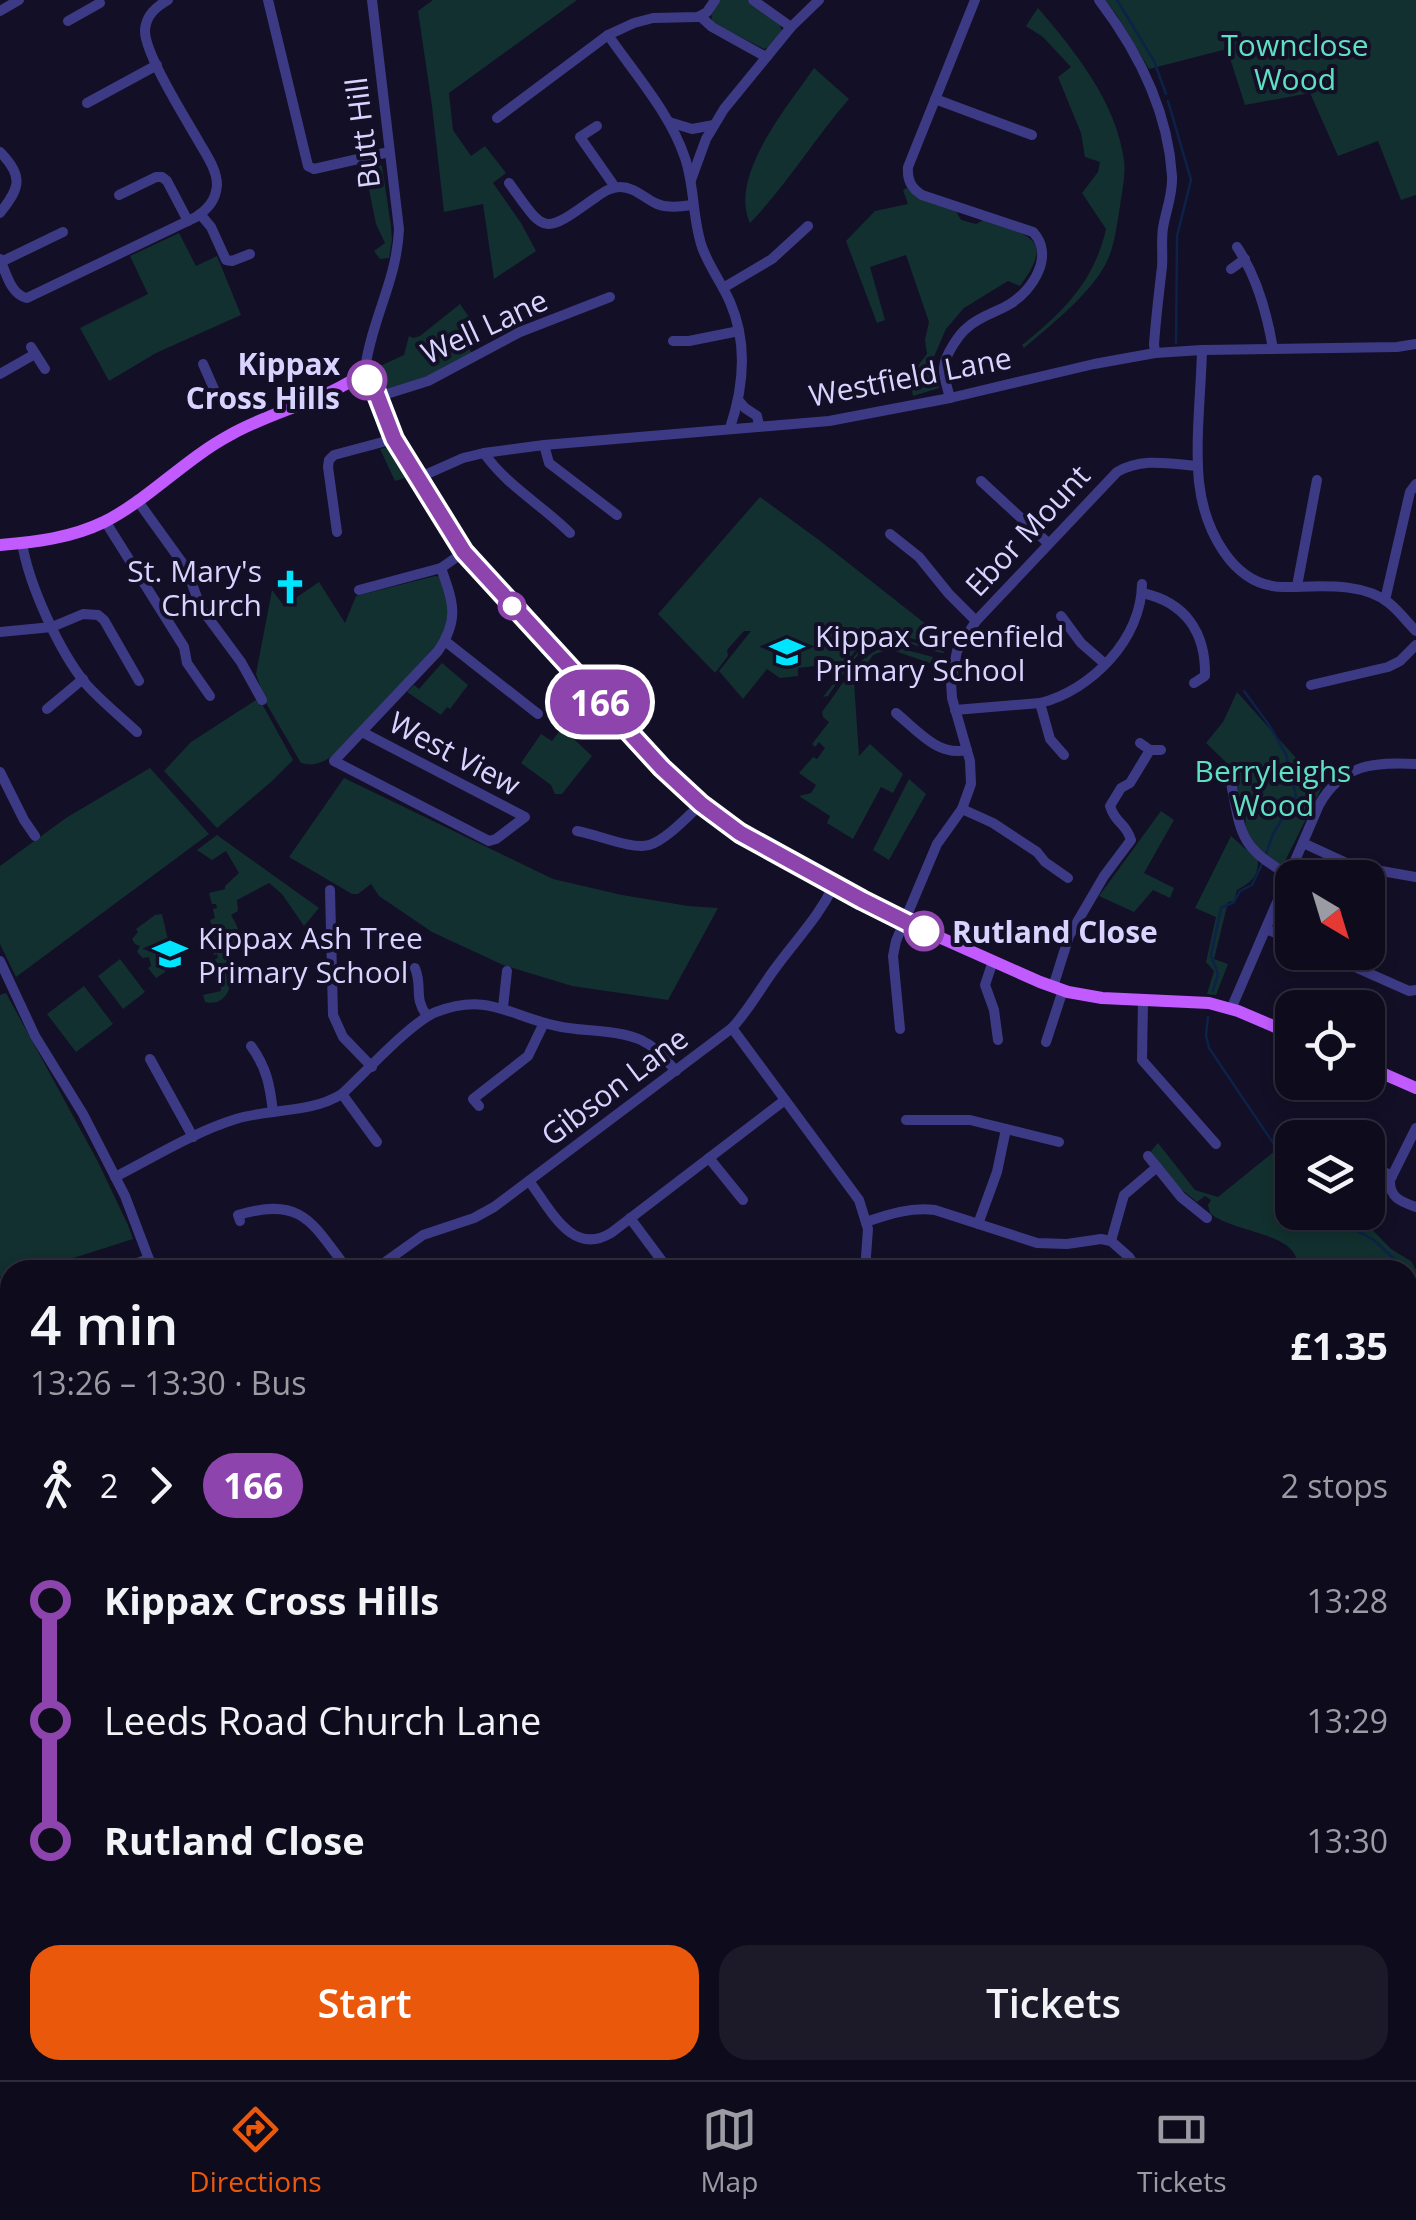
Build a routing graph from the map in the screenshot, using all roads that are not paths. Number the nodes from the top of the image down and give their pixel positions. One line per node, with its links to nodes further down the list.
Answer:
1 (19, 0): 12 (street)
2 (78, 0): 13 (street)
3 (168, 0): 19 (street)
4 (268, 0): 28 (street)
5 (372, 0): 28 (street, Butt Hill)
6 (715, 0): 14 (street)
7 (753, 0): 16 (street)
8 (819, 0): 16 (street)
9 (976, 0): 20 (street)
10 (1099, 0): 51 (street)
11 (100, 3): 13 (street)
12 (0, 11)
13 (84, 12): 15 (street)
14 (700, 16): 17 (street); 18 (street)
15 (68, 21)
16 (791, 27): 18 (street)
17 (608, 35): 22 (street); 23 (street)
18 (766, 57): 24 (street)
19 (157, 64): 21 (street); 35 (street)
20 (935, 99): 26 (street); 58 (street)
21 (87, 103)
22 (497, 118)
23 (669, 122): 24 (street); 29 (street)
24 (714, 125): 29 (street)
25 (596, 126): 31 (street)
26 (1032, 135)
27 (0, 152): 34 (street)
28 (389, 152): 55 (street, Butt Hill)
29 (691, 180): 33 (street)
30 (510, 183): 31 (street)
31 (615, 187): 33 (street)
32 (120, 196): 36 (street)
33 (693, 204): 44 (street)
34 (0, 213)
35 (200, 214): 36 (street); 40 (street)
36 (188, 221): 42 (street)
37 (808, 226): 44 (street)
38 (63, 232): 42 (street)
39 (1237, 247): 41 (street)
40 (250, 254)
41 (1245, 259): 43 (street); 49 (street)
42 (1, 260)
43 (1231, 268)
44 (723, 288): 46 (street)
45 (610, 297): 57 (street, Well Lane)
46 (739, 332): 47 (street); 59 (street)
47 (674, 341)
48 (1416, 344): 49 (street, Westfield Lane)
49 (1273, 349): 50 (street, Westfield Lane)
50 (1202, 350): 51 (street, Westfield Lane); 65 (street)
51 (1155, 354): 58 (street, Westfield Lane)
52 (203, 364): 56 (street)
53 (45, 369): 54 (street)
54 (0, 374)
55 (363, 376): 57 (main road); 70 (main road)
56 (214, 389)
57 (378, 397): 62 (main road)
58 (950, 398): 60 (street, Westfield Lane)
59 (740, 401): 60 (street); 61 (street)
60 (759, 426): 61 (street, Westfield Lane)
61 (730, 428): 63 (street, Westfield Lane)
62 (394, 439): 66 (main road); 73 (street)
63 (544, 445): 64 (street, Westfield Lane); 71 (street)
64 (484, 453): 66 (street, Westfield Lane); 74 (street)
65 (1198, 466): 76 (street, Ebor Mount); 81 (street)
66 (418, 478): 79 (main road)
67 (1317, 480): 81 (street)
68 (980, 481): 76 (street)
69 (1416, 484): 83 (street)
70 (137, 500): 72 (main road); 97 (street)
71 (616, 515)
72 (105, 522): 77 (main road); 96 (street)
73 (336, 532)
74 (570, 533)
75 (890, 534): 85 (street)
76 (1048, 543): 85 (street, Ebor Mount)
77 (22, 544): 78 (main road); 86 (street)
78 (0, 545)
79 (464, 552): 80 (street); 112 (main road)
80 (442, 568): 82 (street); 89 (street)
81 (1297, 586): 83 (street)
82 (359, 590)
83 (1384, 600): 87 (street)
84 (1062, 616): 91 (street)
85 (976, 621): 100 (street, Ebor Mount)
86 (52, 627): 88 (street); 92 (street); 93 (street)
87 (1416, 631)
88 (0, 632)
89 (445, 641): 102 (street); 104 (street)
90 (1416, 646): 95 (street)
91 (1104, 663): 94 (street); 98 (street)
92 (83, 680): 99 (street); 103 (street)
93 (139, 681)
94 (1194, 683)
95 (1311, 685)
96 (210, 696)
97 (262, 700)
98 (1040, 703): 100 (street); 107 (street)
99 (47, 709)
100 (955, 710): 106 (street, Ebor Mount)
101 (896, 713): 106 (street)
102 (538, 714)
103 (137, 732)
104 (362, 732): 104 (street, West View)
105 (1140, 743): 113 (street)
106 (968, 750): 114 (street, Ebor Mount)
107 (1064, 755)
108 (1416, 764): 117 (street)
109 (0, 772): 116 (street)
110 (1230, 778): 119 (street)
111 (1097, 799): 113 (street)
112 (701, 804): 115 (street); 122 (main road)
113 (1110, 806): 134 (street)
114 (962, 809): 120 (street); 125 (street, Ebor Mount)
115 (577, 831)
116 (35, 836)
117 (1303, 843): 118 (street); 121 (street)
118 (1296, 860)
119 (1275, 866)
120 (1068, 878)
121 (1416, 878)
122 (834, 885): 125 (main road); 143 (street, Gibson Lane)
123 (330, 890): 150 (street)
124 (1275, 908): 126 (street)
125 (903, 921): 129 (main road); 144 (street)
126 (1266, 929): 127 (street); 138 (street)
127 (1275, 933)
128 (0, 961): 133 (street)
129 (993, 962): 134 (main road); 141 (street)
130 (416, 968): 139 (street)
131 (506, 970): 137 (street)
132 (1363, 970): 135 (street)
133 (5, 984): 170 (street)
134 (1058, 989): 136 (main road); 147 (street)
135 (1416, 990)
136 (1144, 1000): 138 (main road); 164 (street)
137 (503, 1007): 139 (street); 140 (street)
138 (1232, 1009): 142 (main road)
139 (427, 1016): 150 (street)
140 (544, 1023): 151 (street); 156 (street)
141 (996, 1027): 145 (street); 146 (street)
142 (1275, 1027)
143 (732, 1028): 151 (street, Gibson Lane); 155 (street)
144 (900, 1029)
145 (984, 1030)
146 (998, 1040)
147 (1046, 1042)
148 (251, 1046): 157 (street)
149 (150, 1059): 161 (street)
150 (372, 1067): 154 (street)
151 (676, 1071): 171 (street, Gibson Lane)
152 (1385, 1074): 153 (main road)
153 (1416, 1088)
154 (342, 1094): 157 (street); 162 (street)
155 (784, 1100): 166 (street); 177 (street)
156 (479, 1106)
157 (273, 1112): 161 (street)
158 (906, 1120): 160 (street)
159 (1416, 1128): 169 (street)
160 (1006, 1129): 163 (street); 178 (street)
161 (193, 1137): 170 (street)
162 (378, 1142)
163 (1059, 1142)
164 (1216, 1144)
165 (1148, 1156): 167 (street)
166 (709, 1158): 172 (street); 174 (street)
167 (1157, 1168): 175 (street); 179 (street)
168 (1385, 1172): 169 (street)
169 (1392, 1176): 173 (street)
170 (115, 1177): 181 (street)
171 (529, 1181): 174 (street); 180 (street, Gibson Lane)
172 (743, 1200)
173 (1416, 1208)
174 (630, 1218): 184 (street)
175 (1207, 1218)
176 (240, 1220): 182 (street)
177 (866, 1222): 178 (street); 185 (street)
178 (978, 1224): 179 (street)
179 (1111, 1241): 186 (street)
180 (389, 1258): 183 (street, Gibson Lane)
181 (149, 1260)
182 (340, 1260)
183 (386, 1260)
184 (662, 1260)
185 (866, 1260)
186 (1131, 1260)

